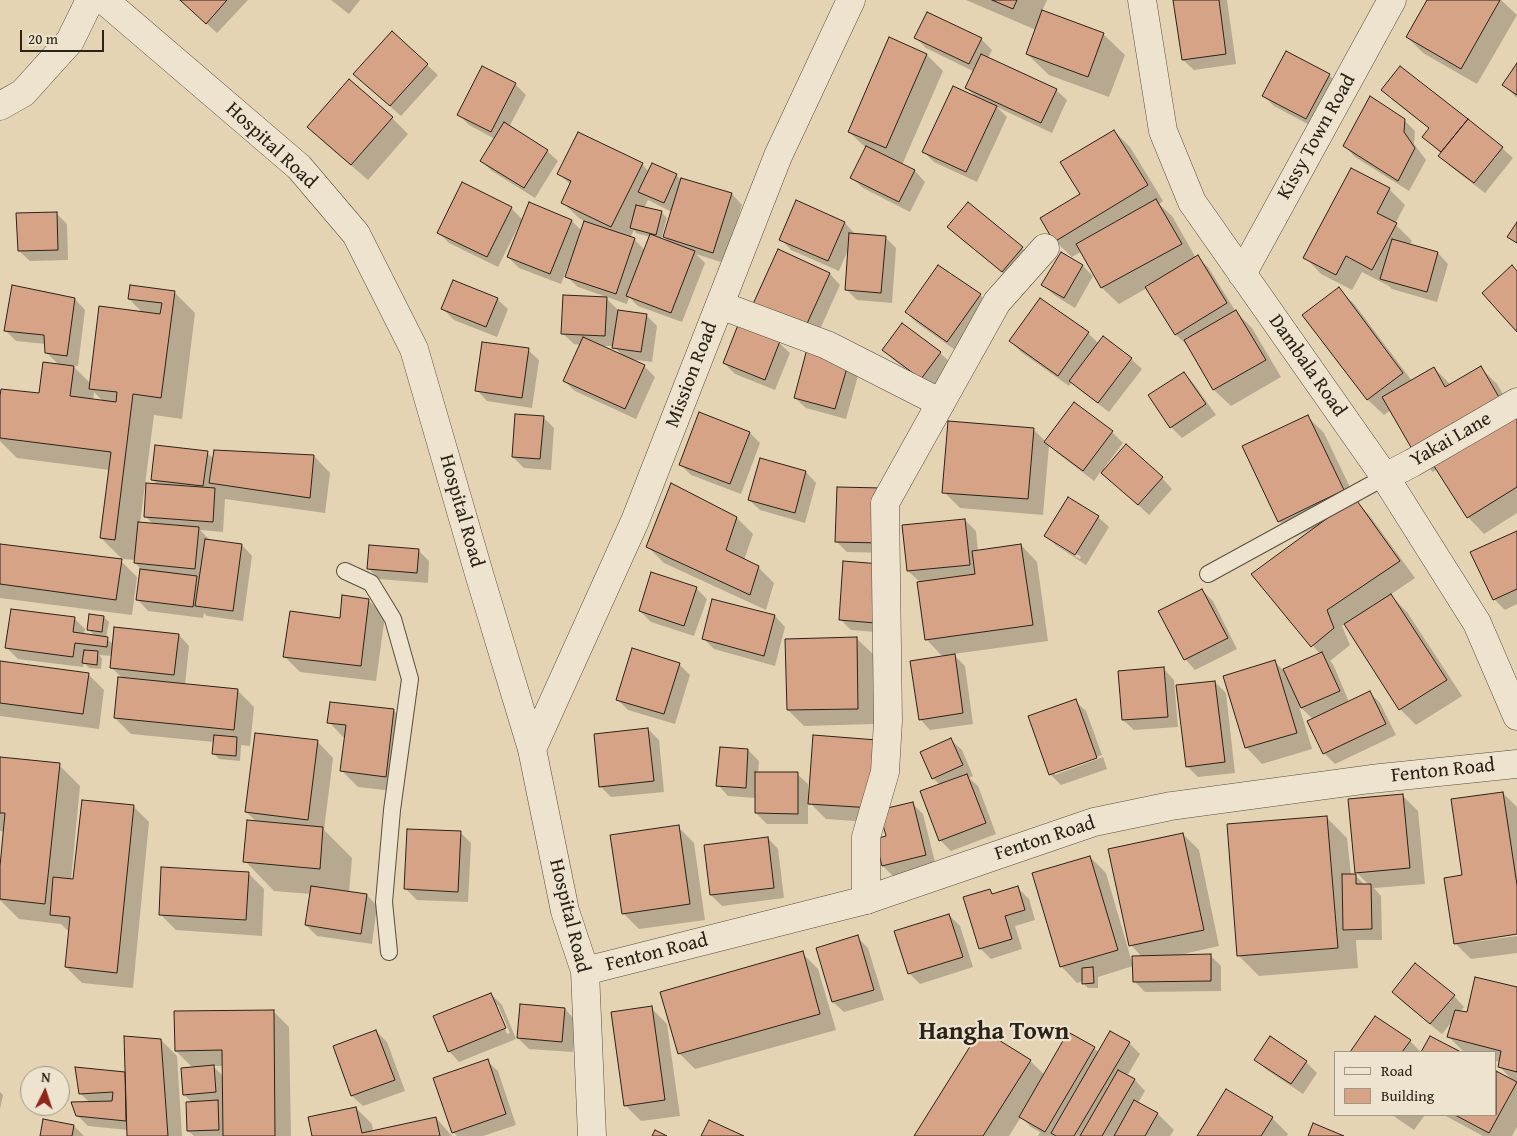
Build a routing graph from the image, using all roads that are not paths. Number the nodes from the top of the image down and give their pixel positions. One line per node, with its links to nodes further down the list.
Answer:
1 (90, 0): 6 (street)
2 (104, 0): 16 (street, Hospital Road)
3 (851, 0): 9 (street, Mission Road)
4 (1142, 0): 8 (street, Dambala Road)
5 (1392, 0): 8 (street, Kissy Town Road)
6 (0, 106)
7 (1045, 248): 11 (street)
8 (1242, 274): 12 (street, Dambala Road)
9 (720, 305): 11 (street); 16 (street, Mission Road)
10 (1517, 402): 12 (street, Yakai Lane)
11 (941, 403): 18 (street)
12 (1385, 477): 14 (lane); 15 (street, Dambala Road)
13 (344, 571): 19 (lane)
14 (1208, 574)
15 (1517, 716)
16 (532, 749): 20 (street, Hospital Road)
17 (1517, 764): 18 (street, Fenton Road)
18 (866, 900): 20 (street, Fenton Road)
19 (389, 952)
20 (585, 971): 21 (street, Hospital Road)
21 (592, 1136)

